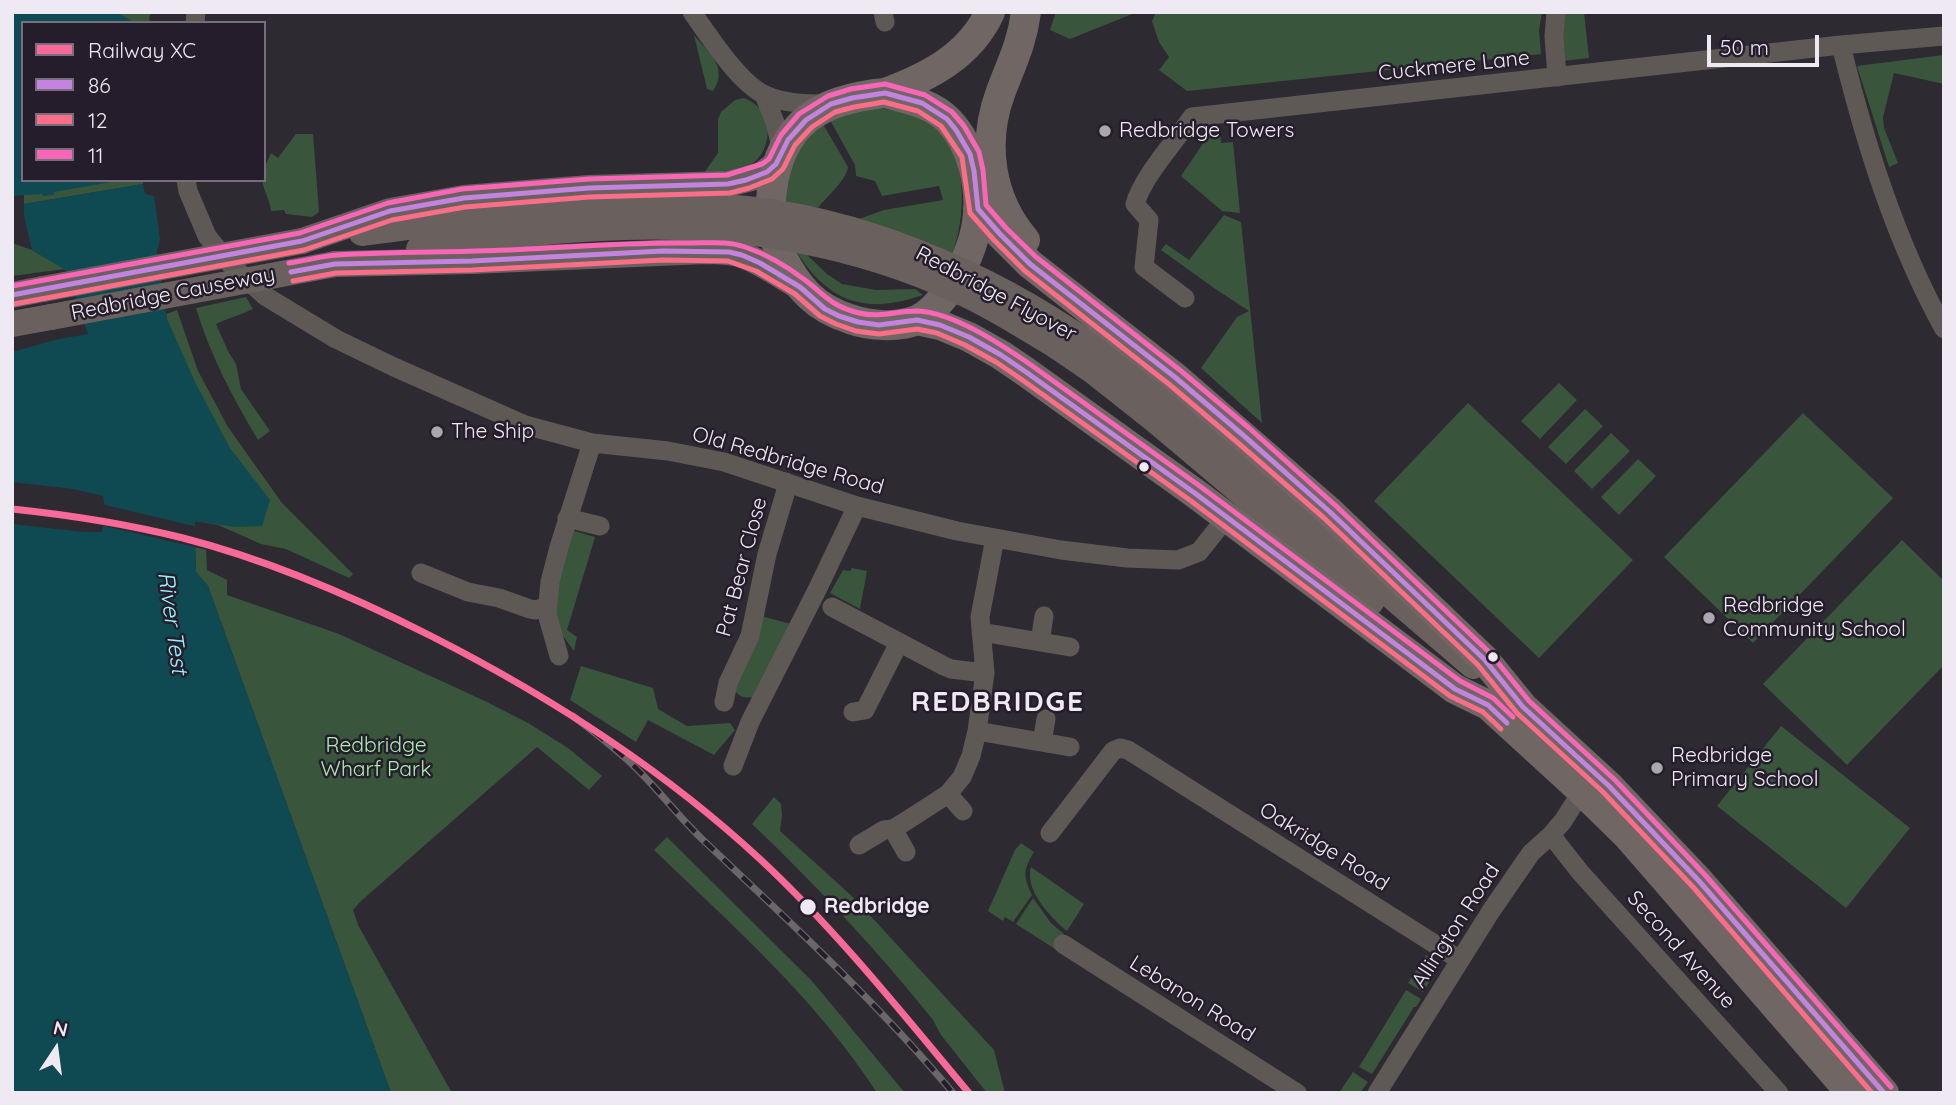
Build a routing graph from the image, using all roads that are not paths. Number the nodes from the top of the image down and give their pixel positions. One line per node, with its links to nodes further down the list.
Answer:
1 (692, 12): 9 (street)
2 (990, 12): 8 (highway)
3 (1025, 12): 11 (highway); 21 (highway)
4 (1556, 12): 7 (street)
5 (1944, 36): 6 (street, Cuckmere Lane)
6 (1841, 45): 7 (street, Cuckmere Lane); 24 (street)
7 (1557, 77): 20 (street, Cuckmere Lane)
8 (885, 93): 10 (highway); 11 (highway)
9 (764, 95): 10 (street); 12 (street)
10 (831, 104): 12 (highway)
11 (970, 154): 14 (highway)
12 (779, 158): 16 (main road); 18 (highway)
13 (186, 182): 26 (street, Old Redbridge Road)
14 (978, 209): 21 (highway); 22 (highway)
15 (624, 217): 16 (main road, Redbridge Flyover); 17 (main road, Redbridge Flyover); 25 (main road, Redbridge Flyover, bridge)
16 (302, 241): 19 (main road, Redbridge Causeway, bridge)
17 (335, 264): 18 (main road); 23 (main road, Redbridge Causeway, bridge)
18 (800, 287): 22 (highway)
19 (12, 295)
20 (1185, 298)
21 (1079, 300): 45 (highway)
22 (917, 320): 30 (highway)
23 (12, 324)
24 (1944, 329)
25 (1064, 340): 44 (main road, Redbridge Flyover); 45 (main road, Redbridge Flyover)
26 (592, 443): 27 (street, Old Redbridge Road); 29 (street)
27 (786, 482): 28 (street, Old Redbridge Road); 43 (street, Pat Bear Close)
28 (857, 506): 32 (street, Old Redbridge Road); 51 (street)
29 (567, 518): 31 (street); 34 (street)
30 (1226, 518): 32 (street, Old Redbridge Road); 44 (highway)
31 (600, 526)
32 (995, 538): 37 (street)
33 (421, 573): 34 (street)
34 (547, 607): 41 (street)
35 (832, 607): 39 (street)
36 (1044, 616): 38 (street)
37 (981, 632): 38 (street); 42 (street)
38 (1040, 642): 40 (street)
39 (899, 643): 42 (street); 46 (street)
40 (1070, 647)
41 (559, 656)
42 (985, 673): 48 (street)
43 (724, 702)
44 (1488, 705): 52 (highway)
45 (1523, 707): 66 (highway)
46 (853, 712)
47 (1046, 719): 49 (street)
48 (977, 731): 49 (street); 53 (street)
49 (1042, 742): 50 (street)
50 (1070, 747)
51 (733, 766)
52 (1582, 791): 57 (street, Allington Road); 65 (highway)
53 (948, 794): 54 (street); 55 (street)
54 (963, 811)
55 (893, 829): 58 (street); 59 (street)
56 (1050, 833): 61 (street, Oakridge Road)
57 (1551, 835): 61 (street, Allington Road); 64 (street, Second Avenue)
58 (859, 845)
59 (906, 852)
60 (1063, 944): 62 (street, Lebanon Road)
61 (1460, 960): 63 (street, Allington Road)
62 (1297, 1093)
63 (1377, 1093)
64 (1779, 1093)
65 (1851, 1093)
66 (1884, 1093)

